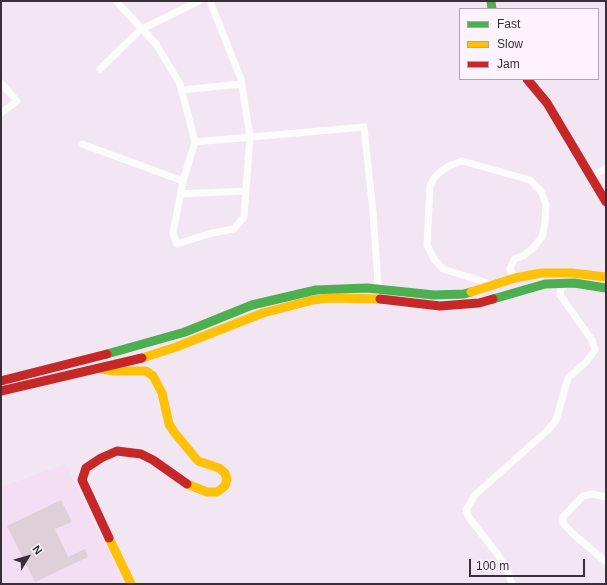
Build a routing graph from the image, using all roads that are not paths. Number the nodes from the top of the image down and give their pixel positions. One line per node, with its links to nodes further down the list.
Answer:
1 (116, 1): 4 (street)
2 (199, 1): 4 (street)
3 (210, 1): 8 (street)
4 (143, 28): 5 (street); 9 (street)
5 (100, 69)
6 (528, 80): 15 (main road)
7 (1, 83): 10 (street)
8 (242, 84): 9 (street); 11 (street)
9 (182, 90): 12 (street)
10 (1, 113)
11 (250, 137): 12 (street); 17 (street); 25 (street)
12 (195, 142): 16 (street)
13 (82, 144): 16 (street)
14 (606, 168): 15 (street)
15 (592, 176): 19 (main road)
16 (183, 181): 18 (street)
17 (246, 191): 18 (street); 18 (street)
18 (180, 194)
19 (606, 202)
20 (606, 277): 21 (main road)
21 (515, 278): 23 (main road); 23 (street)
22 (567, 283): 24 (main road); 26 (main road); 35 (street)
23 (494, 285): 25 (main road)
24 (606, 288)
25 (378, 289): 26 (street); 27 (main road)
26 (379, 299): 28 (main road)
27 (134, 347): 28 (main road); 30 (main road)
28 (137, 359): 29 (main road)
29 (98, 369): 31 (main road); 34 (main road)
30 (1, 381)
31 (1, 391)
32 (606, 498): 33 (street)
33 (606, 562)
34 (131, 584)
35 (512, 584)

